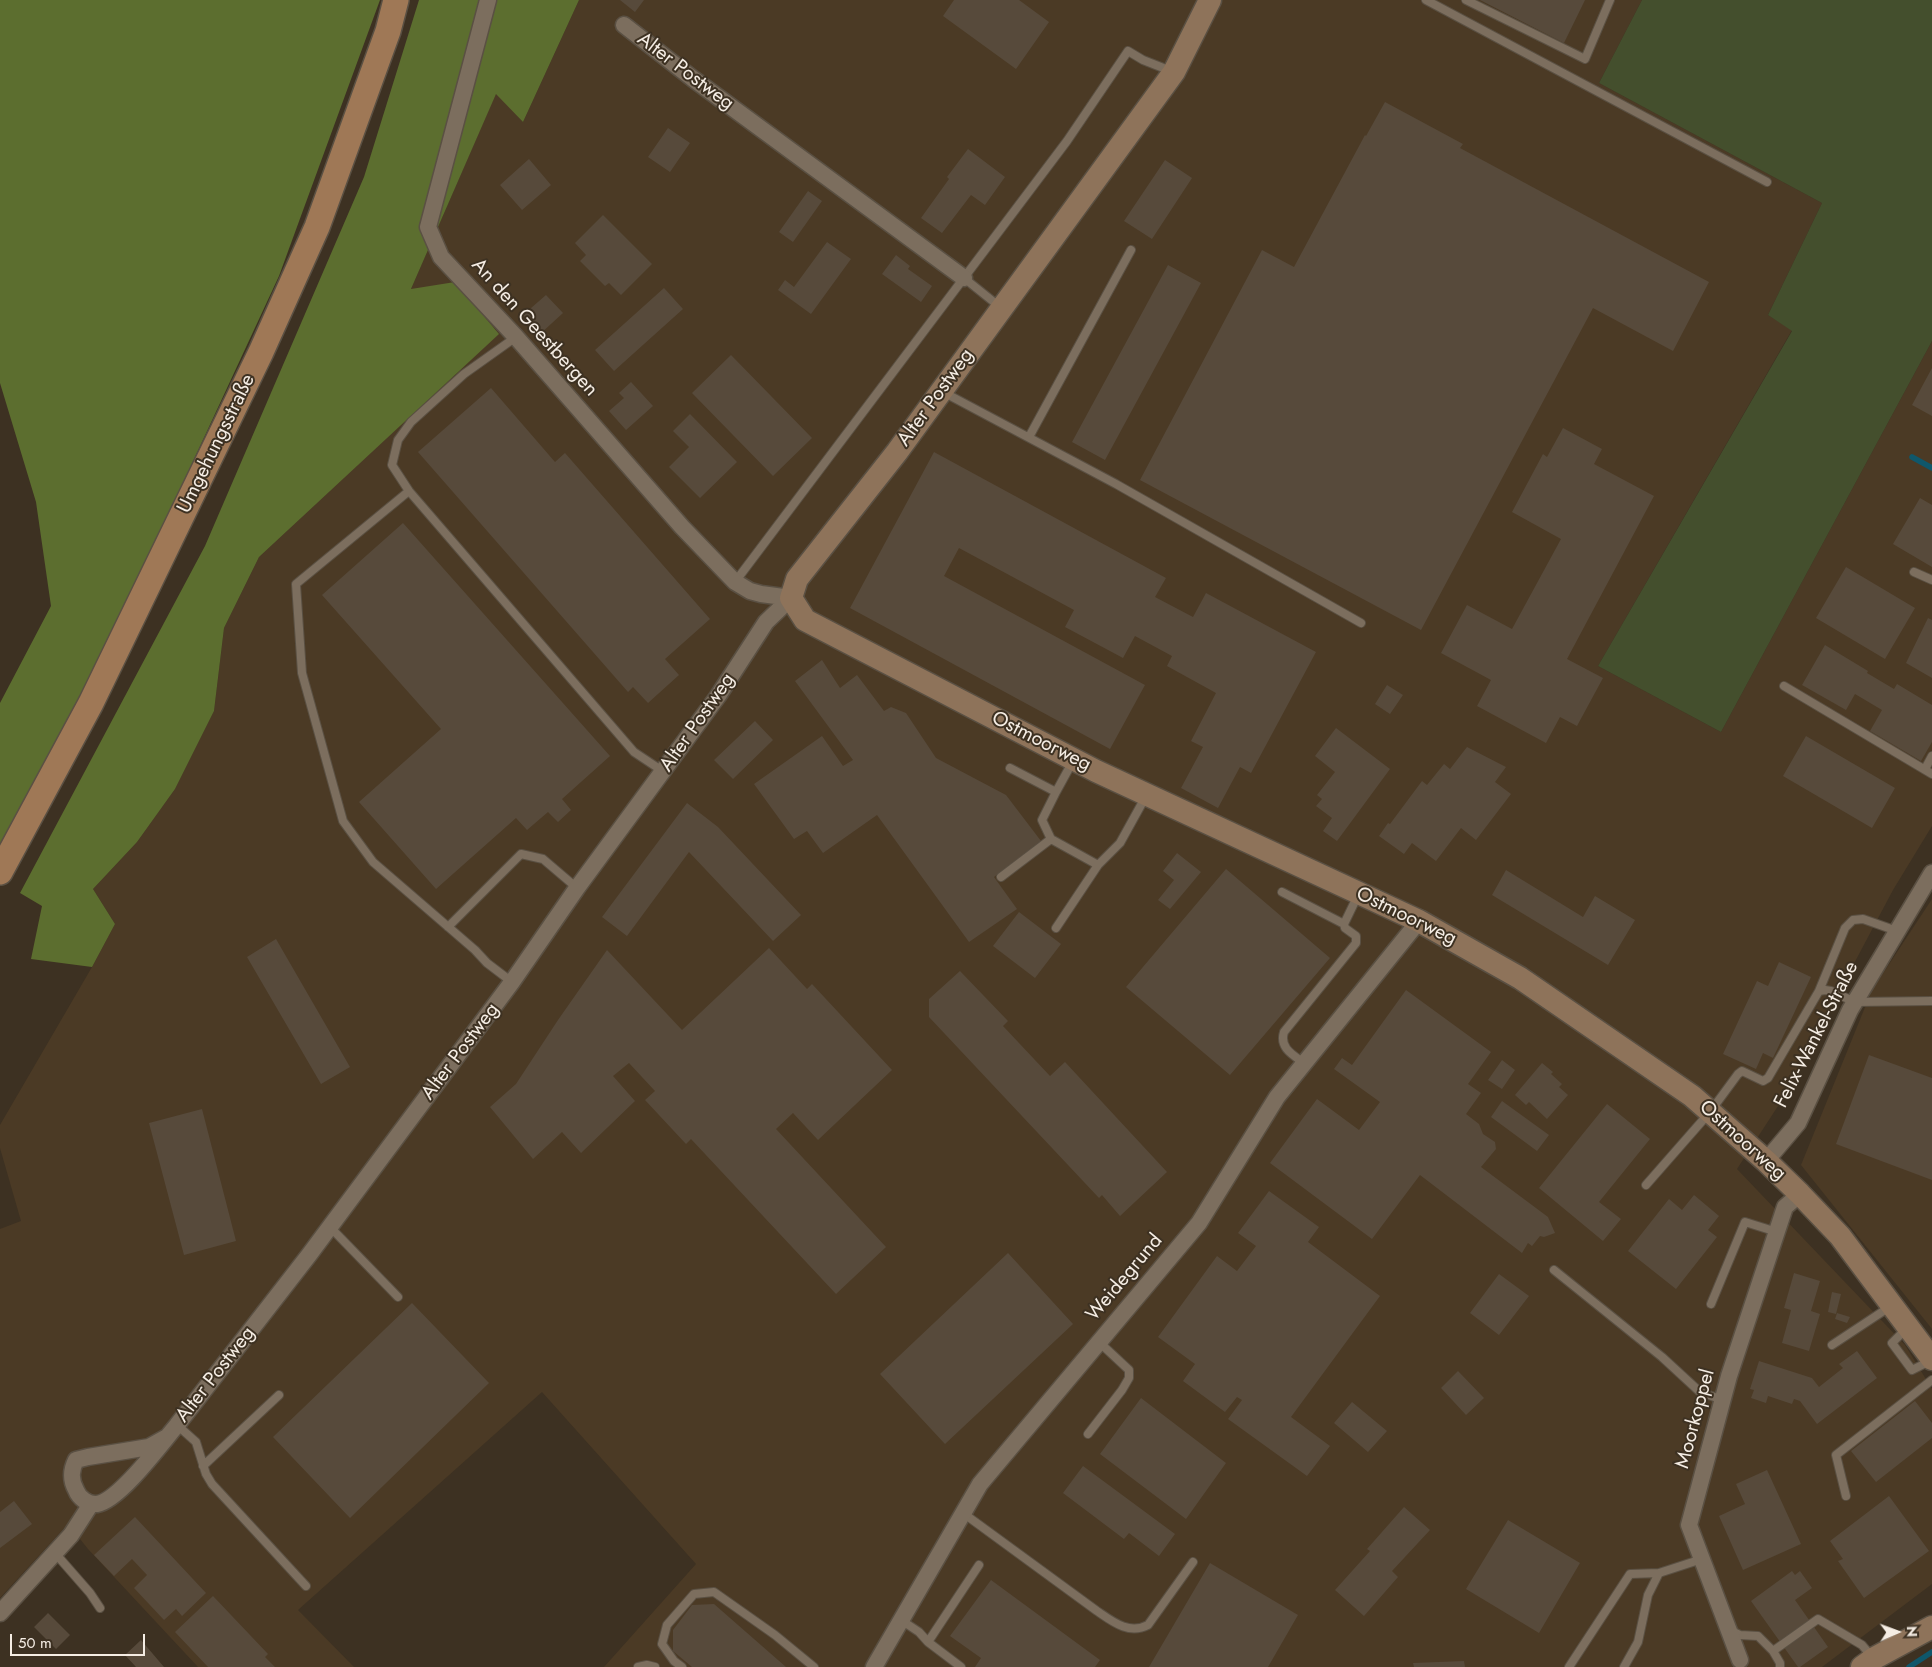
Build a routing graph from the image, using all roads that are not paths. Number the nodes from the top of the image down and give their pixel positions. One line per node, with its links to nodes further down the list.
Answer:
1 (396, 0): 32 (main road, Umgehungsstraße)
2 (488, 0): 13 (street, An den Geestbergen)
3 (1210, 0): 8 (street, Alter Postweg)
4 (1426, 0): 9 (lane)
5 (1466, 0): 6 (lane)
6 (1610, 0)
7 (624, 25): 11 (street, Alter Postweg)
8 (1174, 72): 11 (lane); 12 (street, Alter Postweg)
9 (1768, 182)
10 (1131, 250): 15 (lane)
11 (964, 278): 12 (lane); 19 (lane)
12 (1002, 309): 14 (street, Alter Postweg)
13 (516, 337): 16 (lane); 19 (street, An den Geestbergen)
14 (941, 391): 15 (lane); 20 (street, Alter Postweg)
15 (1028, 437): 21 (lane)
16 (409, 491): 27 (lane); 40 (lane)
17 (1914, 572): 18 (lane)
18 (1932, 580)
19 (735, 582): 20 (street, An den Geestbergen)
20 (791, 598): 24 (street, Ostmoorweg); 27 (street, Alter Postweg)
21 (1362, 623)
22 (1784, 686): 26 (lane)
23 (1932, 756): 26 (lane)
24 (1074, 760): 28 (lane); 29 (street, Ostmoorweg)
25 (1010, 768): 28 (lane)
26 (1929, 771)
27 (664, 772): 35 (street, Alter Postweg)
28 (1056, 792): 30 (lane)
29 (1147, 795): 31 (lane); 37 (street, Ostmoorweg)
30 (1051, 839): 31 (lane); 34 (lane)
31 (1098, 865): 41 (lane)
32 (0, 872)
33 (1932, 873): 42 (street, Felix-Wankel-Straße)
34 (1001, 877)
35 (577, 888): 40 (lane); 43 (street, Alter Postweg)
36 (1282, 892): 39 (lane)
37 (1358, 893): 38 (street, Ostmoorweg); 39 (lane)
38 (1419, 921): 47 (street, Weidegrund); 48 (street, Ostmoorweg)
39 (1344, 924): 47 (lane)
40 (448, 927): 43 (lane)
41 (1056, 928)
42 (1897, 931): 44 (lane); 46 (street, Felix-Wankel-Straße)
43 (512, 982): 52 (street, Alter Postweg)
44 (1819, 991): 46 (lane); 48 (lane)
45 (1932, 1001): 46 (lane)
46 (1855, 1002): 49 (street, Felix-Wankel-Straße)
47 (1304, 1063): 58 (street, Weidegrund)
48 (1710, 1112): 49 (street, Ostmoorweg); 50 (lane)
49 (1766, 1161): 51 (street, Ostmoorweg)
50 (1646, 1185)
51 (1800, 1194): 53 (street, Moorkoppel); 57 (street, Ostmoorweg)
52 (330, 1227): 55 (lane); 64 (street, Alter Postweg)
53 (1777, 1232): 56 (lane); 63 (street, Moorkoppel)
54 (1554, 1270): 63 (lane)
55 (398, 1297)
56 (1711, 1304)
57 (1893, 1305): 59 (lane); 60 (street, Ostmoorweg)
58 (1099, 1342): 65 (lane); 69 (street, Weidegrund)
59 (1832, 1345)
60 (1932, 1360)
61 (1932, 1380): 67 (lane)
62 (279, 1395): 66 (lane)
63 (1723, 1400): 71 (street, Moorkoppel)
64 (172, 1431): 66 (lane); 68 (street, Alter Postweg); 68 (street, Alter Postweg)
65 (1088, 1434)
66 (203, 1466): 75 (lane)
67 (1846, 1496)
68 (91, 1504): 70 (street)
69 (963, 1513): 72 (lane); 78 (street, Weidegrund)
70 (55, 1553): 76 (lane); 77 (street)
71 (1702, 1559): 74 (lane); 80 (street, Moorkoppel)
72 (1193, 1562)
73 (979, 1565): 81 (lane)
74 (1659, 1573): 91 (lane); 92 (lane)
75 (306, 1586)
76 (100, 1608)
77 (0, 1613)
78 (901, 1620): 81 (lane); 89 (street, Weidegrund)
79 (1932, 1627): 84 (street)
80 (1728, 1628): 82 (lane); 83 (street, Moorkoppel)
81 (928, 1642): 90 (lane)
82 (1773, 1651): 84 (lane); 93 (lane)
83 (1740, 1660)
84 (1867, 1663)
85 (638, 1667): 86 (lane)
86 (655, 1667)
87 (682, 1667): 88 (lane)
88 (814, 1667)
89 (874, 1667)
90 (961, 1667)
91 (1569, 1667)
92 (1624, 1667)
93 (1780, 1667)

